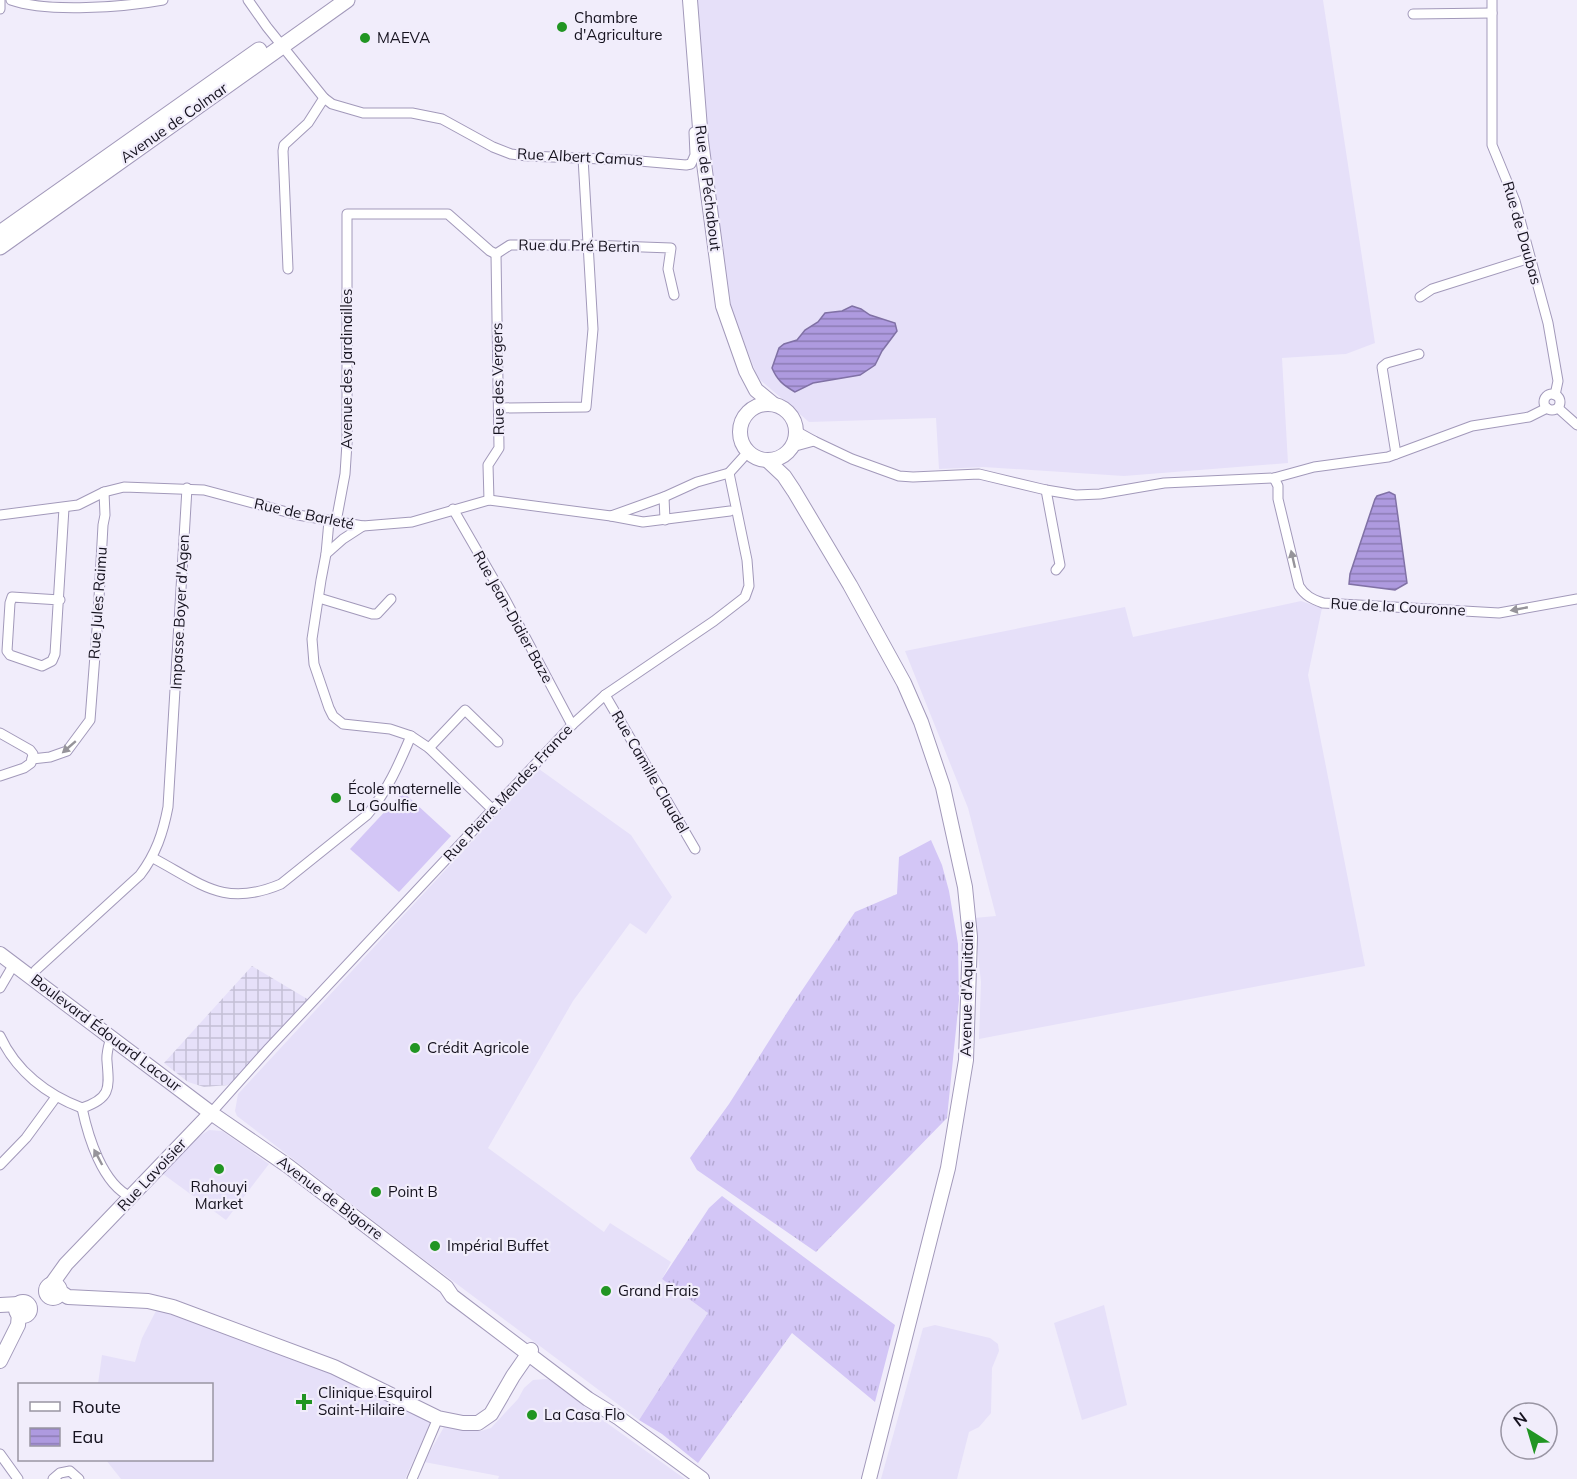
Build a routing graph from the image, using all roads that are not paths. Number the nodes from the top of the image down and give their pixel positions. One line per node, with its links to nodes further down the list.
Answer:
1 (0, 0): 10 (street)
2 (12, 0): 3 (street)
3 (163, 0)
4 (248, 0): 13 (street, Rue Albert Camus)
5 (331, 0): 13 (main road, Avenue de Colmar)
6 (347, 0): 13 (main road, Avenue de Colmar)
7 (685, 0): 15 (street, Rue Albert Camus)
8 (690, 0): 26 (street, Rue de Péchabout)
9 (1492, 0): 11 (street, Rue de Daubas)
10 (0, 9)
11 (1492, 13): 12 (street); 21 (street, Rue de Daubas)
12 (1413, 14)
13 (282, 45): 14 (street, Rue Albert Camus); 17 (main road, Avenue de Colmar); 19 (main road, Avenue de Colmar)
14 (324, 98): 15 (street, Rue Albert Camus); 22 (street)
15 (583, 158): 18 (street)
16 (347, 214): 20 (street, Rue du Pré Bertin); 54 (street, Avenue des Jardinailles)
17 (0, 233)
18 (588, 245): 20 (street, Rue du Pré Bertin); 23 (street, Rue du Pré Bertin); 29 (street)
19 (0, 246)
20 (496, 254): 29 (street, Rue des Vergers)
21 (1530, 258): 24 (street); 27 (street, Rue de Daubas)
22 (288, 269)
23 (674, 295)
24 (1420, 297)
25 (1419, 354): 38 (street)
26 (746, 371): 28 (street, Rue de Péchabout); 32 (street, Rue de Péchabout)
27 (1556, 394): 30 (street); 31 (street)
28 (773, 404): 32 (street); 34 (street)
29 (499, 408): 47 (street, Rue des Vergers)
30 (1546, 408): 31 (street); 38 (street)
31 (1558, 408): 33 (street)
32 (750, 410): 37 (street)
33 (1577, 425)
34 (796, 431): 35 (street); 36 (street)
35 (814, 441): 36 (street); 43 (street)
36 (790, 450): 39 (street); 44 (street, Avenue d'Aquitaine)
37 (748, 452): 39 (street); 40 (street)
38 (1396, 454): 41 (street)
39 (767, 460): 44 (street, Avenue d'Aquitaine)
40 (729, 473): 46 (street, Rue de Barleté); 62 (street, Rue Pierre Mendes France)
41 (1274, 478): 43 (street); 60 (street, Rue de la Couronne, one-way to 41)
42 (187, 488): 45 (street, Rue de Barleté); 54 (street, Rue de Barleté); 72 (street, Impasse Boyer d'Agen)
43 (1046, 490): 57 (street)
44 (794, 491): 99 (street, Avenue d'Aquitaine)
45 (104, 492): 48 (street, Rue de Barleté); 68 (street, Rue Jules Raimu, one-way to 68)
46 (664, 497): 52 (street, Rue de Barleté); 53 (street)
47 (489, 500): 49 (street, Rue de Barleté); 52 (street, Rue de Barleté)
48 (64, 508): 51 (street, Rue de Barleté); 61 (street)
49 (453, 509): 55 (street, Rue de Barleté); 63 (street, Rue Jean-Didier Baze)
50 (729, 511): 53 (street, Rue de Barleté)
51 (0, 515)
52 (611, 516): 53 (street, Rue de Barleté)
53 (665, 520)
54 (332, 522): 55 (street, Rue de Barleté); 56 (street, Avenue des Jardinailles)
55 (363, 526): 56 (street)
56 (326, 554): 58 (street, Avenue des Jardinailles)
57 (1056, 570)
58 (319, 598): 59 (street); 65 (street, Avenue des Jardinailles)
59 (392, 599)
60 (1577, 599)
61 (60, 600): 61 (street)
62 (605, 695): 63 (street, Rue Pierre Mendes France); 71 (street, Rue Camille Claudel)
63 (572, 725): 70 (street, Rue Pierre Mendes France)
64 (0, 733): 68 (street)
65 (411, 736): 67 (street, Avenue des Jardinailles); 72 (street)
66 (498, 742): 67 (street)
67 (429, 748): 70 (street, Avenue des Jardinailles)
68 (32, 759): 69 (street)
69 (0, 776)
70 (492, 809): 81 (street, Rue Pierre Mendes France)
71 (695, 849)
72 (153, 858): 75 (street)
73 (0, 954): 74 (street, Boulevard Édouard Lacour)
74 (14, 964): 75 (street, Boulevard Édouard Lacour); 76 (street)
75 (31, 978): 78 (street, Boulevard Édouard Lacour)
76 (0, 988)
77 (0, 1036): 79 (street)
78 (111, 1037): 80 (street); 81 (street, Boulevard Édouard Lacour)
79 (56, 1097): 80 (street); 82 (street)
80 (82, 1108): 83 (street, one-way to 80)
81 (211, 1113): 83 (street, Rue Lavoisier); 84 (street, Avenue de Bigorre)
82 (0, 1165)
83 (131, 1197): 85 (street, Rue Lavoisier)
84 (446, 1287): 88 (street, Avenue de Bigorre); 90 (street, Avenue de Bigorre)
85 (53, 1292): 87 (street); 91 (street)
86 (0, 1306): 87 (street)
87 (23, 1310): 89 (street)
88 (529, 1352): 90 (street); 91 (street); 92 (street, Avenue de Bigorre)
89 (2, 1358)
90 (577, 1380): 92 (street, Avenue de Bigorre)
91 (438, 1418): 97 (street)
92 (619, 1418): 98 (street, Avenue de Bigorre)
93 (0, 1454): 94 (street)
94 (18, 1479)
95 (53, 1479): 96 (street)
96 (78, 1479)
97 (412, 1479)
98 (702, 1479)
99 (869, 1479)

